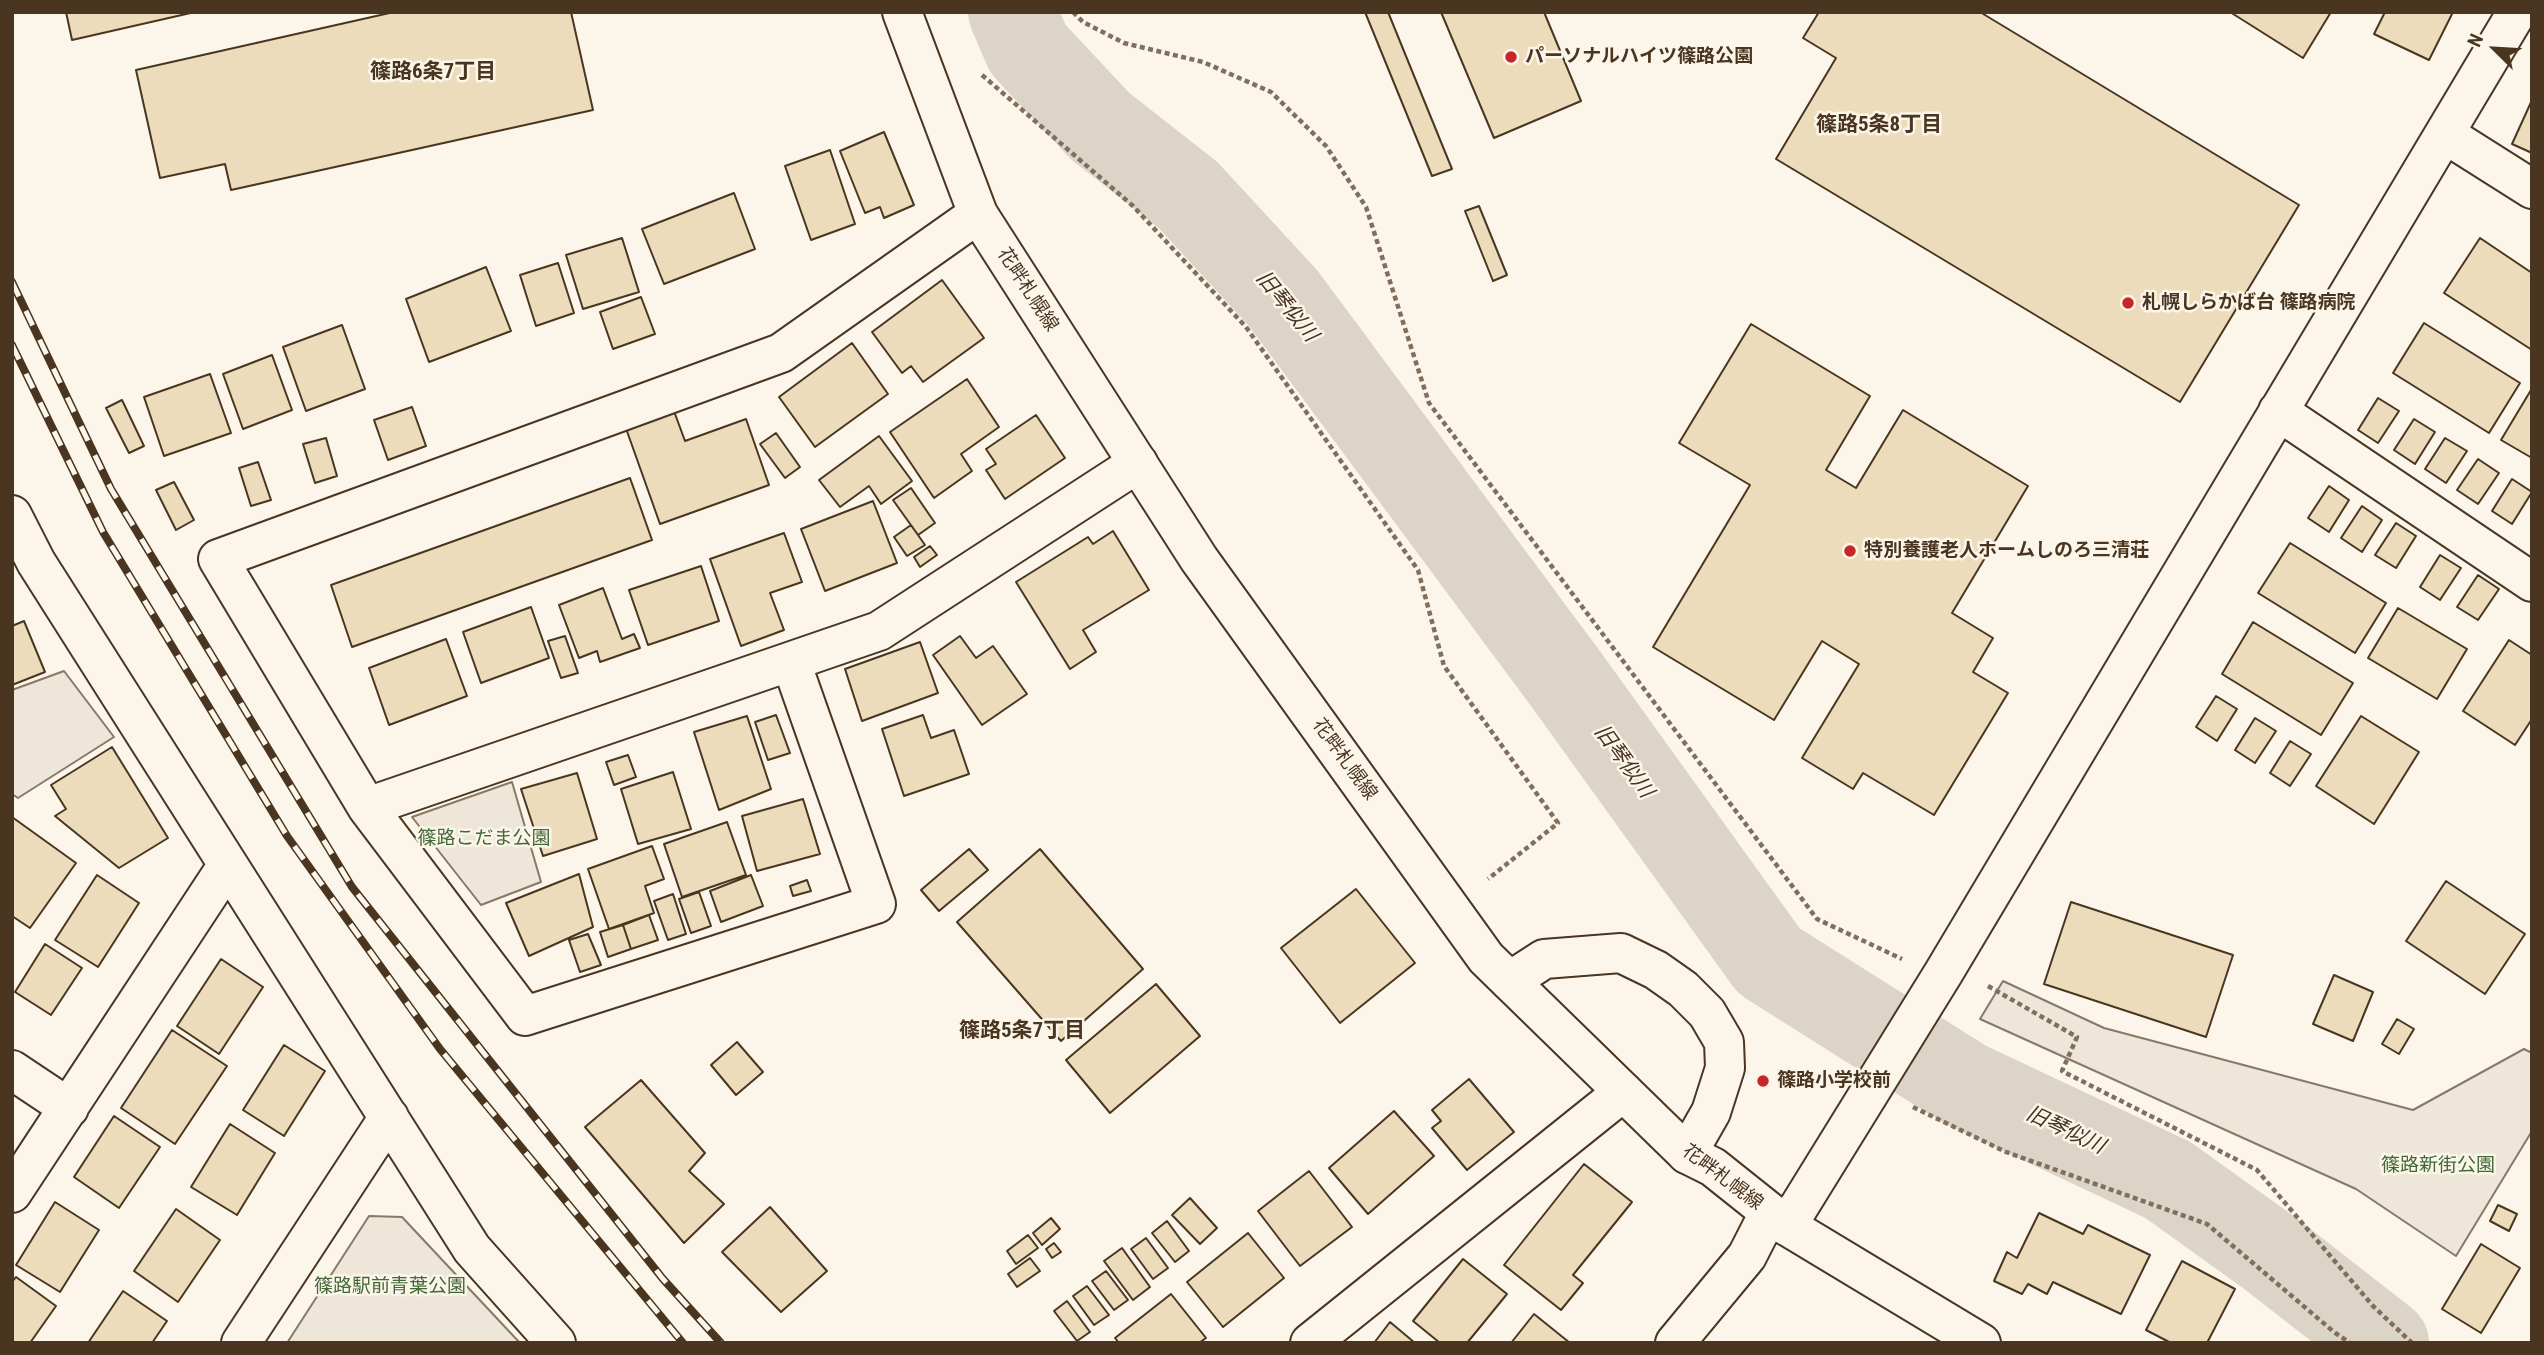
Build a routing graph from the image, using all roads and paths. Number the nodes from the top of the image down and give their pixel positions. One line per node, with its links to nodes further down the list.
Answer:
1 (902, 12): 7 (street, 花畔札幌線)
2 (1073, 12): 17 (path)
3 (2517, 12): 5 (street)
4 (982, 75): 16 (path)
5 (2445, 134): 6 (street); 8 (street)
6 (2532, 189)
7 (978, 214): 9 (street, 花畔札幌線); 14 (street)
8 (2278, 411): 12 (street); 27 (street)
9 (1138, 463): 13 (street); 18 (street, 花畔札幌線)
10 (12, 515): 11 (street)
11 (24, 566): 15 (street)
12 (2532, 582)
13 (791, 662): 14 (street); 14 (street)
14 (367, 807)
15 (227, 866): 23 (street); 24 (street)
16 (1488, 879)
17 (1905, 961)
18 (1510, 981): 21 (street, 花畔札幌線); 25 (street)
19 (1980, 983): 34 (path)
20 (12, 1070): 23 (street)
21 (1623, 1091): 25 (street, 花畔札幌線); 30 (street)
22 (1909, 1105): 33 (path)
23 (69, 1108): 26 (street)
24 (389, 1117): 28 (street); 29 (street)
25 (1687, 1154): 27 (street, 花畔札幌線)
26 (12, 1193)
27 (1778, 1220): 31 (street); 32 (street, 花畔札幌線)
28 (241, 1343)
29 (556, 1343)
30 (1310, 1343)
31 (1675, 1343)
32 (1981, 1343)
33 (2350, 1343)
34 (2412, 1343)

